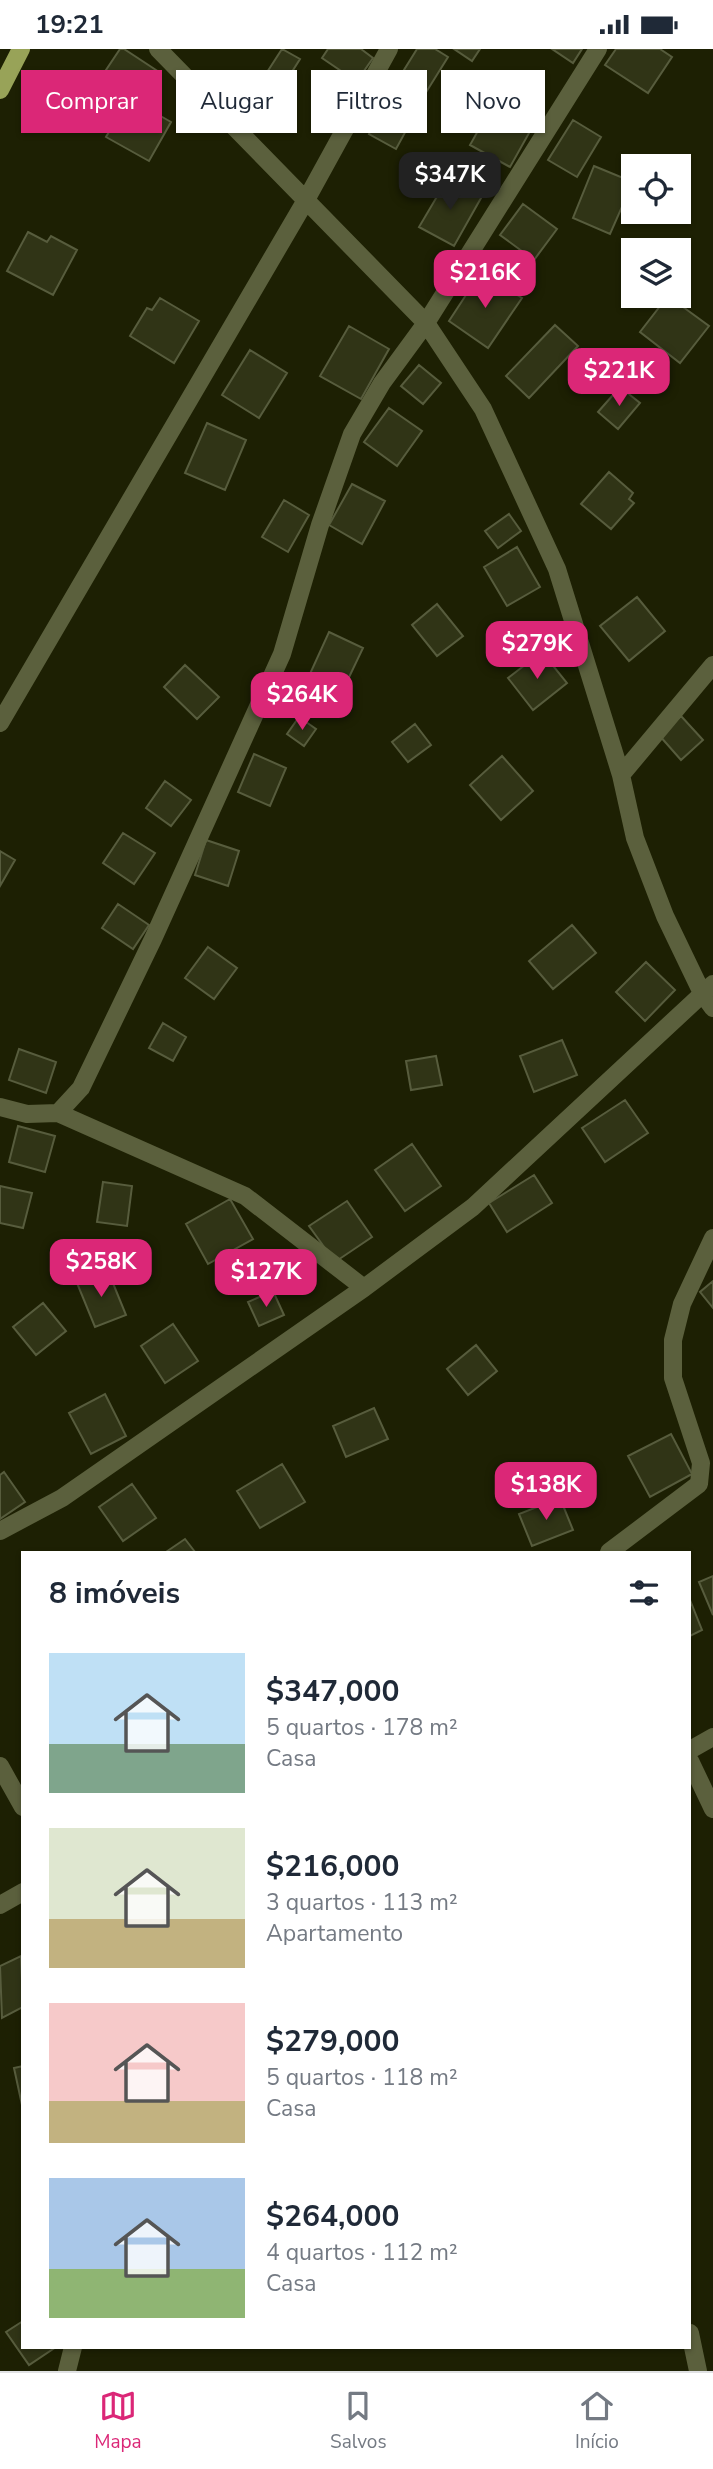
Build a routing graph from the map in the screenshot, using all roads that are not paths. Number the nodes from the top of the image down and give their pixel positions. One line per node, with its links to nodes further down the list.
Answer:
1 (21, 49): 5 (main road)
2 (158, 49): 6 (street)
3 (388, 49): 6 (street)
4 (598, 49): 7 (street)
5 (0, 90)
6 (306, 200): 7 (street); 9 (street)
7 (426, 323): 10 (street); 13 (street)
8 (713, 665): 10 (street)
9 (0, 723)
10 (621, 775): 11 (street)
11 (709, 995): 15 (street)
12 (0, 1107): 13 (street)
13 (58, 1113): 15 (street)
14 (713, 1238): 16 (street)
15 (364, 1288): 17 (street)
16 (706, 1482): 18 (street)
17 (0, 1531)
18 (610, 1551)
19 (713, 1737): 20 (street)
20 (691, 1749)
21 (691, 1763): 24 (street)
22 (0, 1766): 23 (street)
23 (21, 1804)
24 (713, 1809)
25 (21, 1893): 26 (street)
26 (0, 1905)
27 (691, 2342): 30 (street)
28 (72, 2349): 31 (street)
29 (713, 2357): 30 (street)
30 (694, 2370)
31 (66, 2371)

